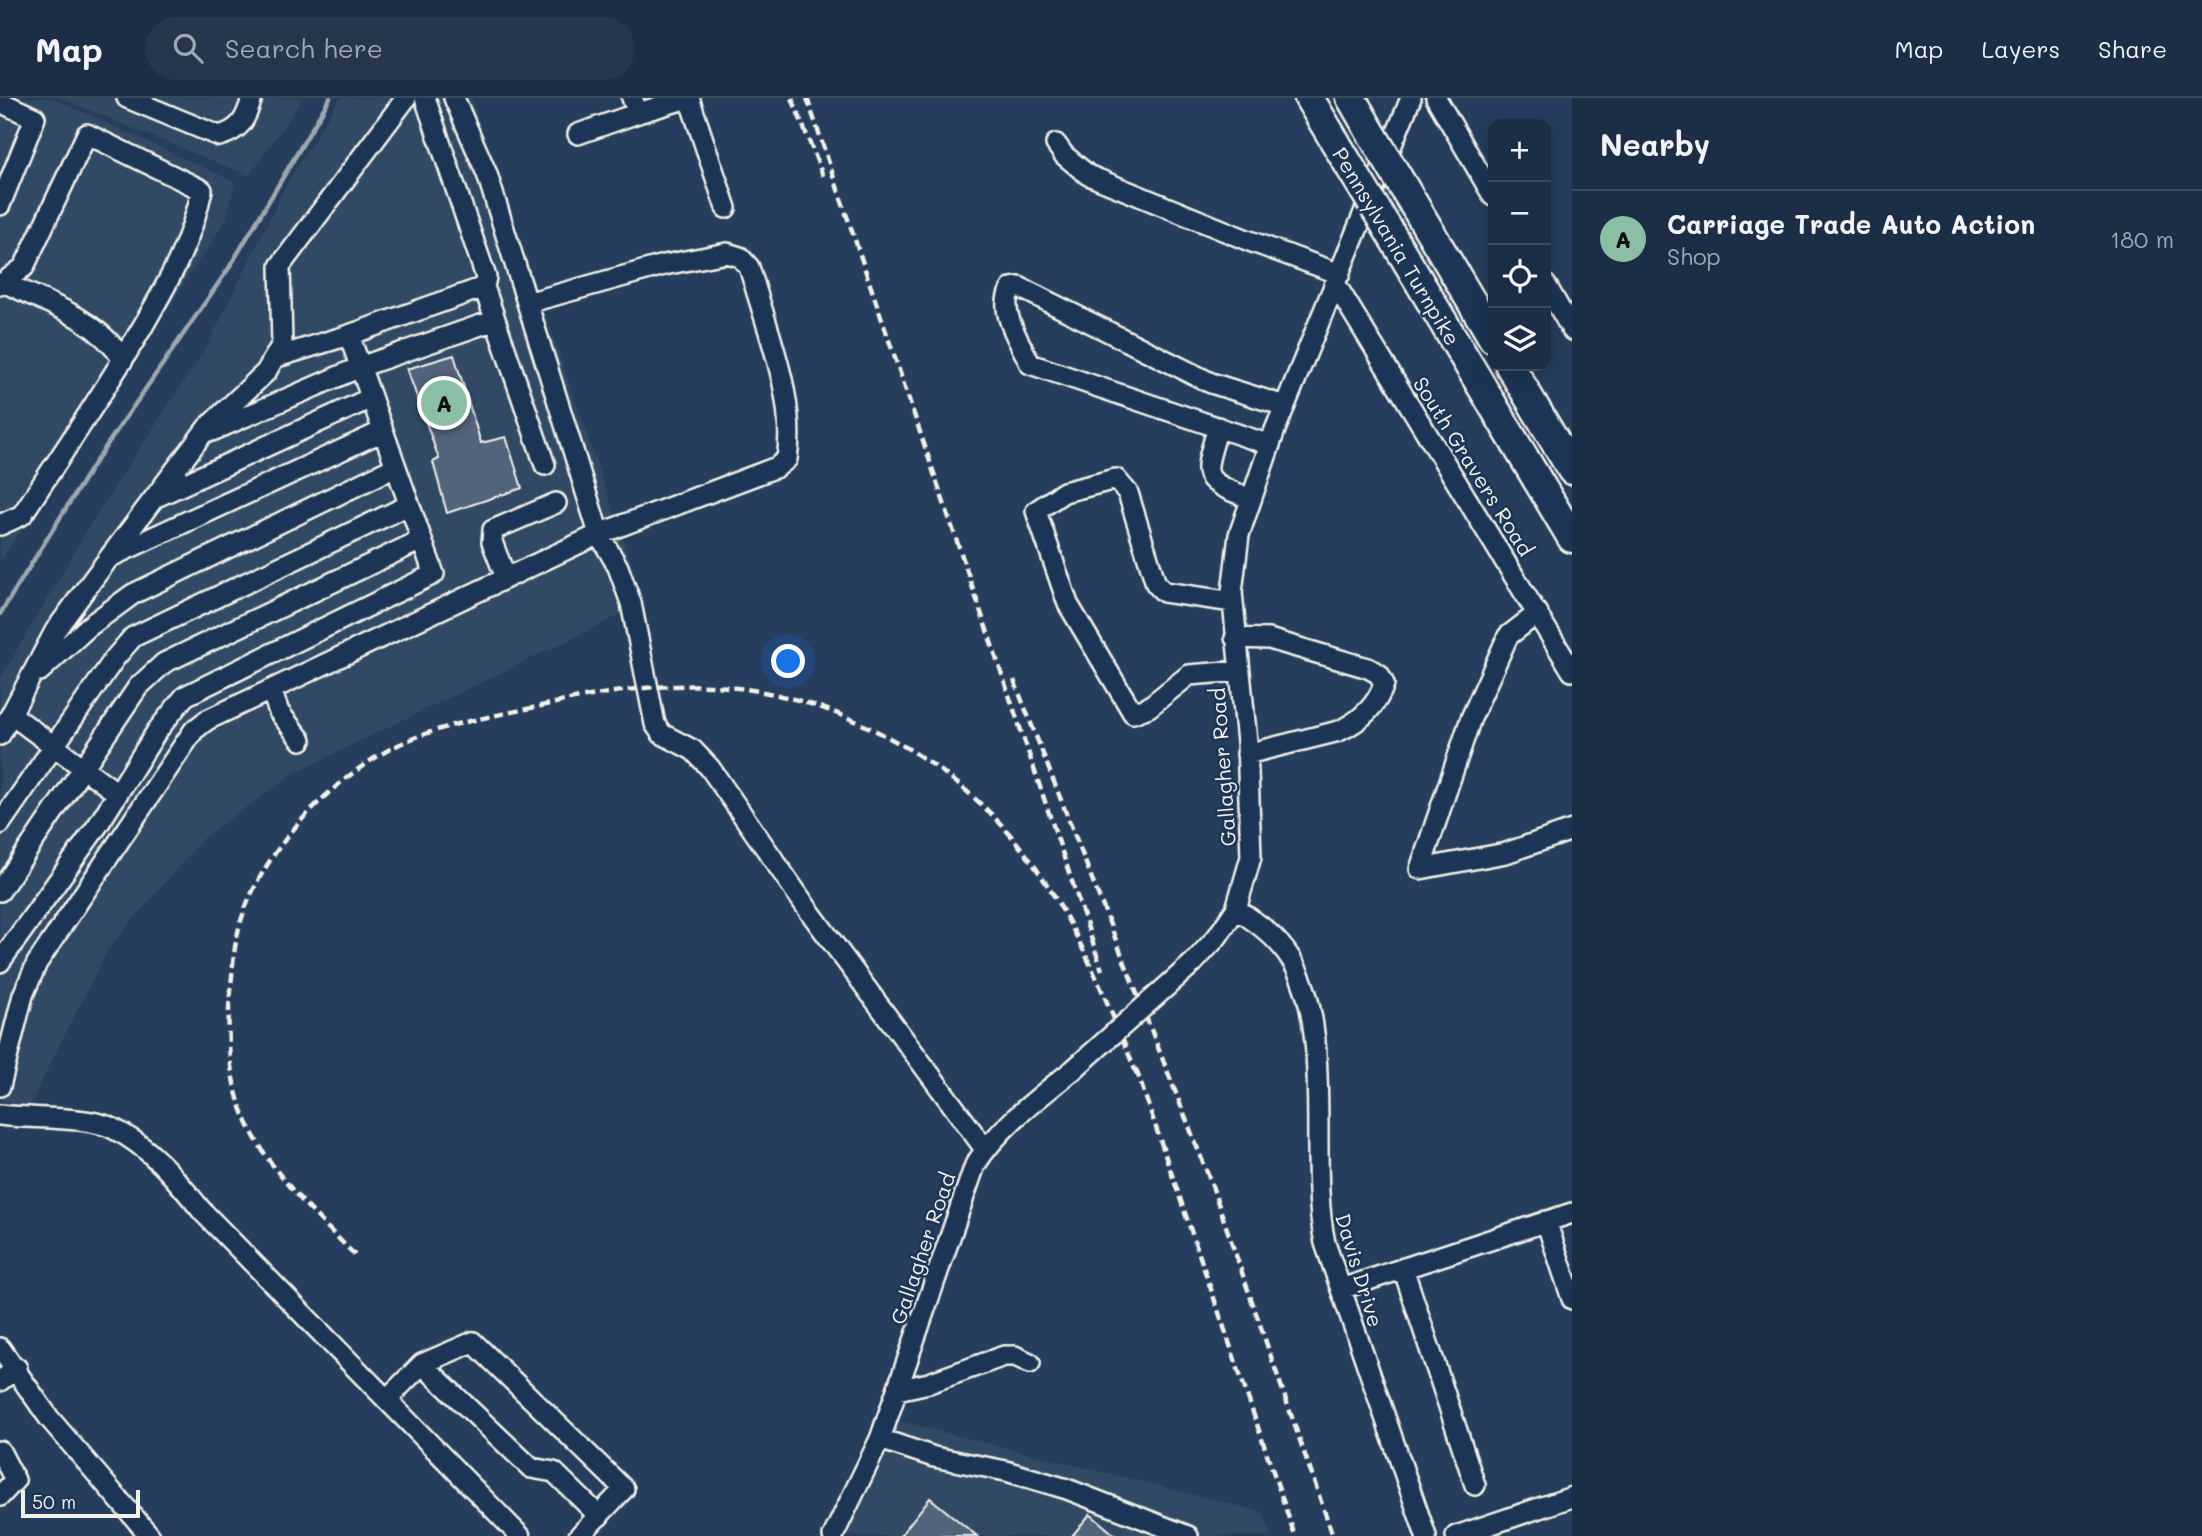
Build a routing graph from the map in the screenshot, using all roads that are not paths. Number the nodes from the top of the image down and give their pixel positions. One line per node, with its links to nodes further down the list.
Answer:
1 (127, 98): 2 (street)
2 (252, 98)
3 (406, 98): 27 (street)
4 (425, 98): 20 (street)
5 (454, 98): 22 (street)
6 (688, 98): 12 (street); 17 (street)
7 (1309, 98): 46 (highway, Pennsylvania Turnpike, bridge)
8 (1351, 98): 24 (highway, Pennsylvania Turnpike, bridge)
9 (1411, 98): 18 (street, Gallagher Road)
10 (1436, 98): 15 (street)
11 (0, 102): 16 (street)
12 (635, 105): 13 (street)
13 (578, 134)
14 (1056, 144): 18 (street)
15 (1488, 187)
16 (0, 205)
17 (726, 208)
18 (1338, 280): 32 (street, Gallagher Road); 51 (street, South Gravers Road)
19 (2, 284): 28 (street); 28 (street)
20 (484, 287): 23 (street); 26 (street)
21 (1551, 294): 25 (street)
22 (527, 303): 45 (street); 45 (street)
23 (495, 320): 29 (street); 37 (street)
24 (1488, 330)
25 (1572, 330)
26 (349, 335): 27 (street); 29 (street)
27 (274, 358): 35 (street)
28 (123, 360): 44 (street)
29 (360, 367): 31 (street); 35 (street)
30 (1513, 371): 39 (highway)
31 (371, 398): 34 (street); 40 (street)
32 (1285, 406): 33 (street); 36 (street, Gallagher Road)
33 (1218, 427): 36 (street); 41 (street)
34 (383, 432): 38 (street); 48 (street)
35 (201, 435): 40 (street)
36 (1270, 445): 41 (street, Gallagher Road)
37 (545, 465)
38 (395, 467): 43 (street); 55 (street)
39 (1572, 470)
40 (154, 499): 48 (street)
41 (1251, 499): 50 (street, Gallagher Road)
42 (556, 503): 49 (street)
43 (409, 505): 47 (street); 60 (street)
44 (0, 525)
45 (599, 534): 49 (street); 71 (street)
46 (1572, 538)
47 (421, 540): 62 (street); 63 (street)
48 (108, 558): 55 (street)
49 (506, 578): 56 (street)
50 (1233, 602): 52 (street, Gallagher Road); 53 (street)
51 (1538, 613): 54 (street, South Gravers Road); 65 (street)
52 (1235, 638): 53 (street, Gallagher Road); 61 (street)
53 (1238, 671): 61 (street, Gallagher Road)
54 (1572, 671)
55 (31, 680): 57 (street)
56 (271, 690): 59 (street); 69 (street)
57 (12, 715): 58 (street); 60 (street)
58 (0, 735)
59 (301, 740)
60 (55, 746): 62 (street); 64 (street)
61 (1247, 754): 67 (street, Gallagher Road)
62 (83, 768): 63 (street); 66 (street)
63 (117, 793): 68 (street)
64 (0, 824)
65 (1572, 830)
66 (0, 891)
67 (1236, 909): 71 (street, Gallagher Road, bridge); 75 (street, Davis Drive)
68 (0, 962)
69 (0, 1086)
70 (0, 1115): 83 (street)
71 (985, 1149): 82 (street, Gallagher Road)
72 (1572, 1213): 73 (street)
73 (1546, 1221): 74 (street); 76 (street)
74 (1403, 1268): 75 (street); 86 (street)
75 (1340, 1289): 95 (street, Davis Drive)
76 (1572, 1300)
77 (0, 1348): 80 (street)
78 (1030, 1363): 82 (street)
79 (422, 1364): 83 (street); 89 (street); 89 (street)
80 (17, 1368): 81 (street); 90 (street)
81 (0, 1381)
82 (897, 1390): 84 (street, Gallagher Road)
83 (387, 1399): 91 (street)
84 (880, 1439): 93 (street, Gallagher Road); 94 (street)
85 (0, 1451): 87 (street)
86 (1475, 1485)
87 (0, 1496)
88 (1572, 1497): 96 (street)
89 (599, 1516): 92 (street)
90 (150, 1536)
91 (520, 1536)
92 (579, 1536)
93 (832, 1536)
94 (1188, 1536)
95 (1426, 1536)
96 (1456, 1536)

